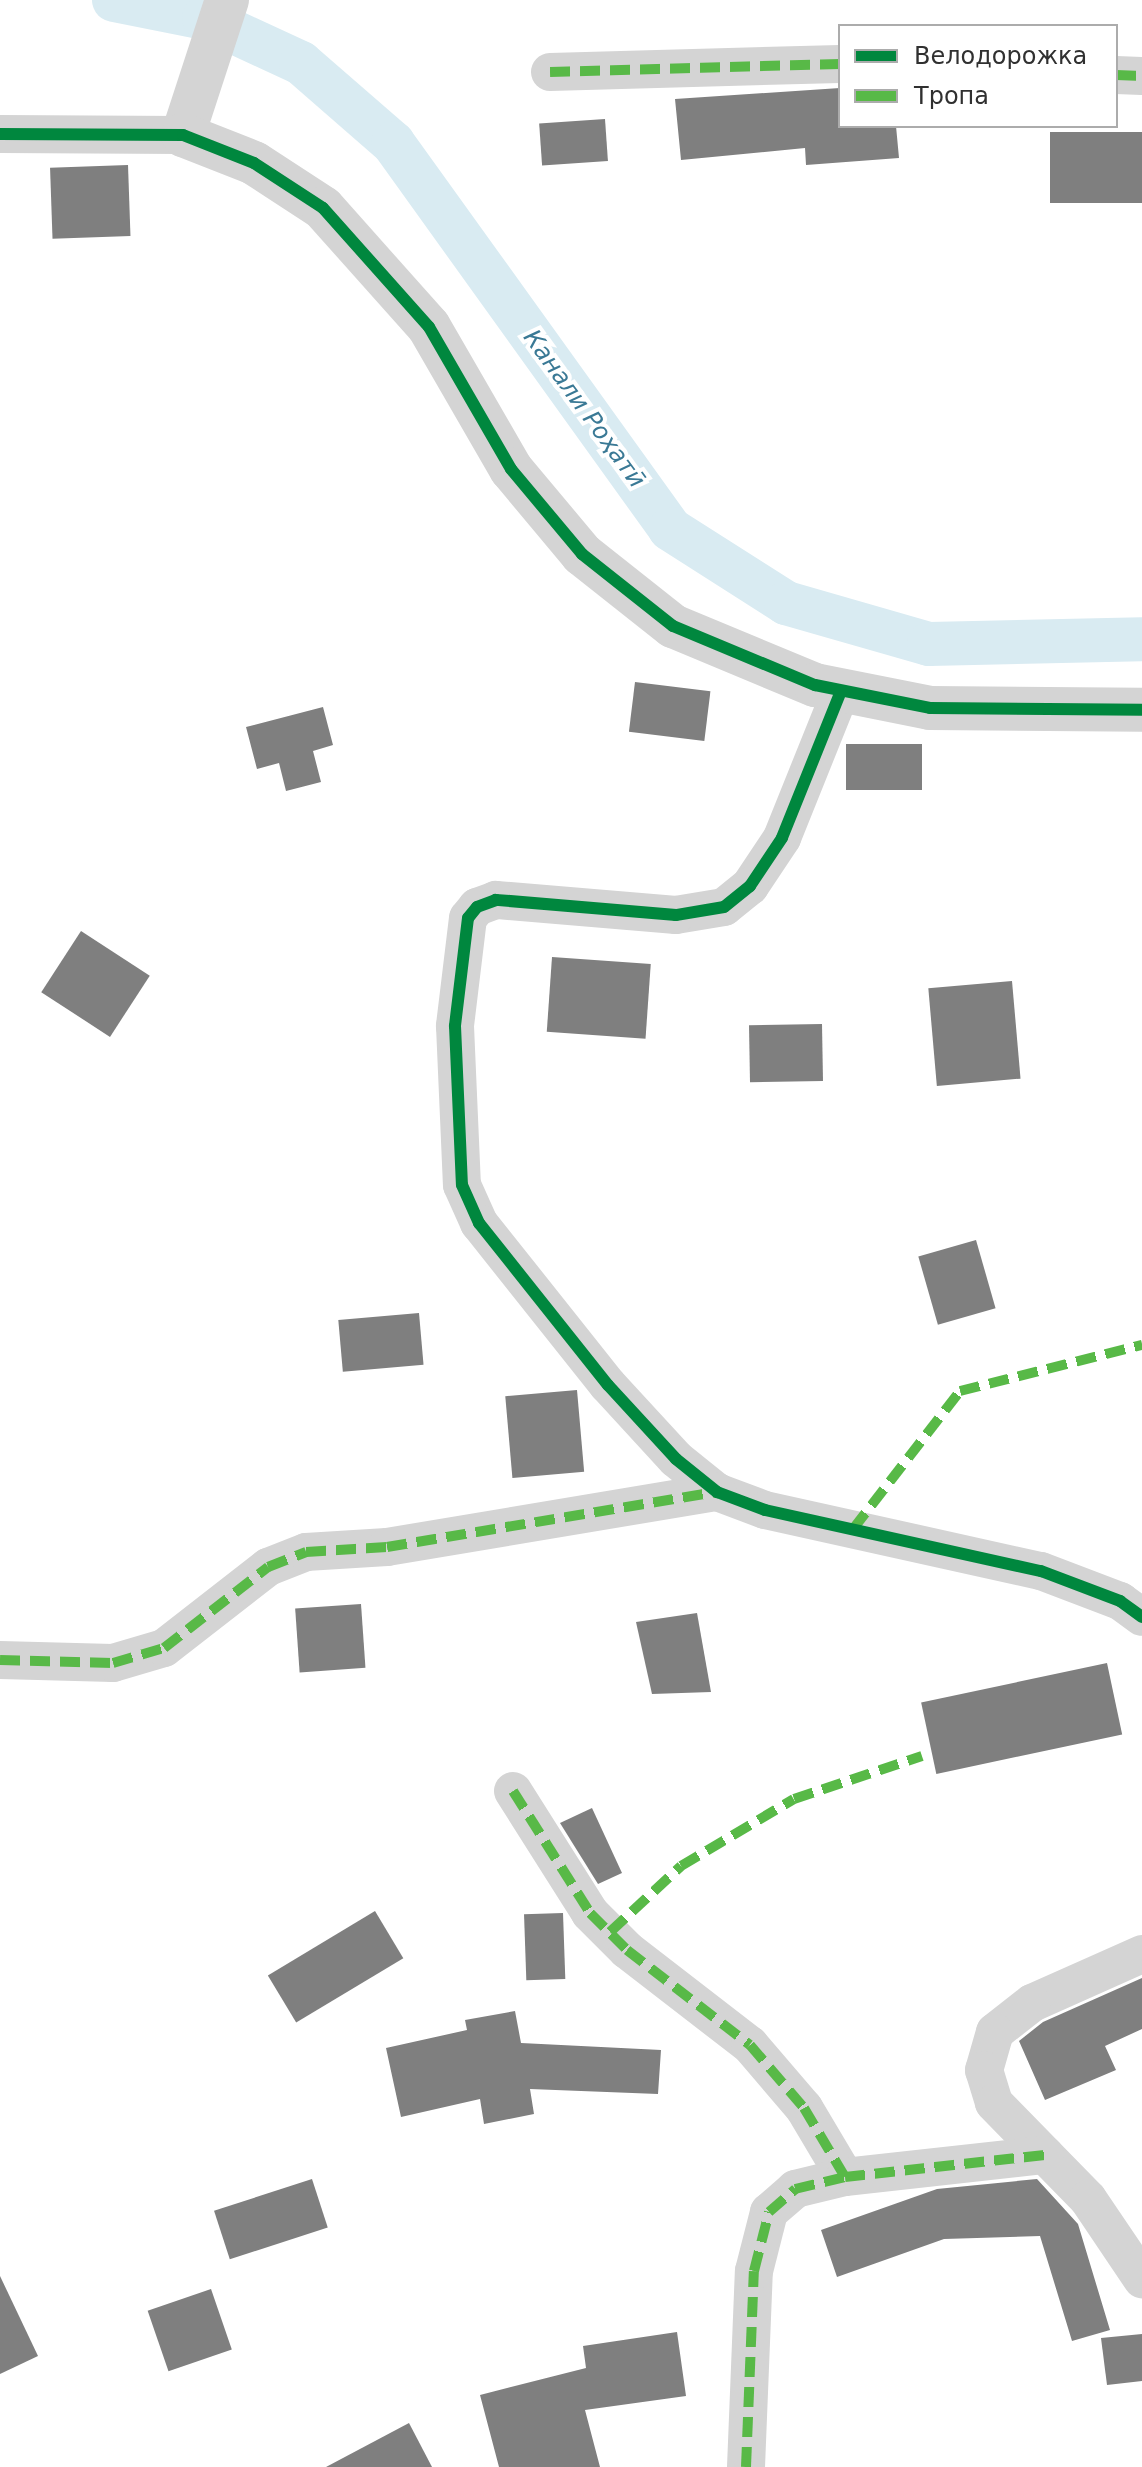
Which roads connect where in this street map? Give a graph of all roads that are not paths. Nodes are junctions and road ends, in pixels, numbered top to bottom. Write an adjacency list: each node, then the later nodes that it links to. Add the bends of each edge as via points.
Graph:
1 (226, 0): 7 (street)
2 (838, 64): 3 (street)
3 (550, 72)
4 (1118, 75): 5 (street)
5 (1142, 76)
6 (0, 134): 7 (street)
7 (183, 135): 8 (street, via 254,163 323,208 429,327 511,469 582,554 673,626)
8 (841, 691): 9 (street, via 930,708); 10 (street, via 782,838 750,886 724,907 676,915 496,900 468,918 455,1026 462,1185 479,1223 608,1385 676,1459)
9 (1142, 710)
10 (717, 1492): 11 (street, via 765,1510 1041,1571 1120,1601); 12 (street, via 387,1547 306,1552 268,1567 164,1648 113,1663)
11 (1142, 1617)
12 (0, 1660)
13 (513, 1791): 16 (street, via 590,1913 627,1950 750,2045 804,2108)
14 (1142, 1954): 15 (street, via 1032,2003 995,2032 984,2070 994,2103)
15 (1045, 2155): 16 (street); 17 (street, via 1088,2199)
16 (845, 2177): 18 (street, via 795,2189 769,2212 754,2271)
17 (1142, 2279)
18 (746, 2467)

